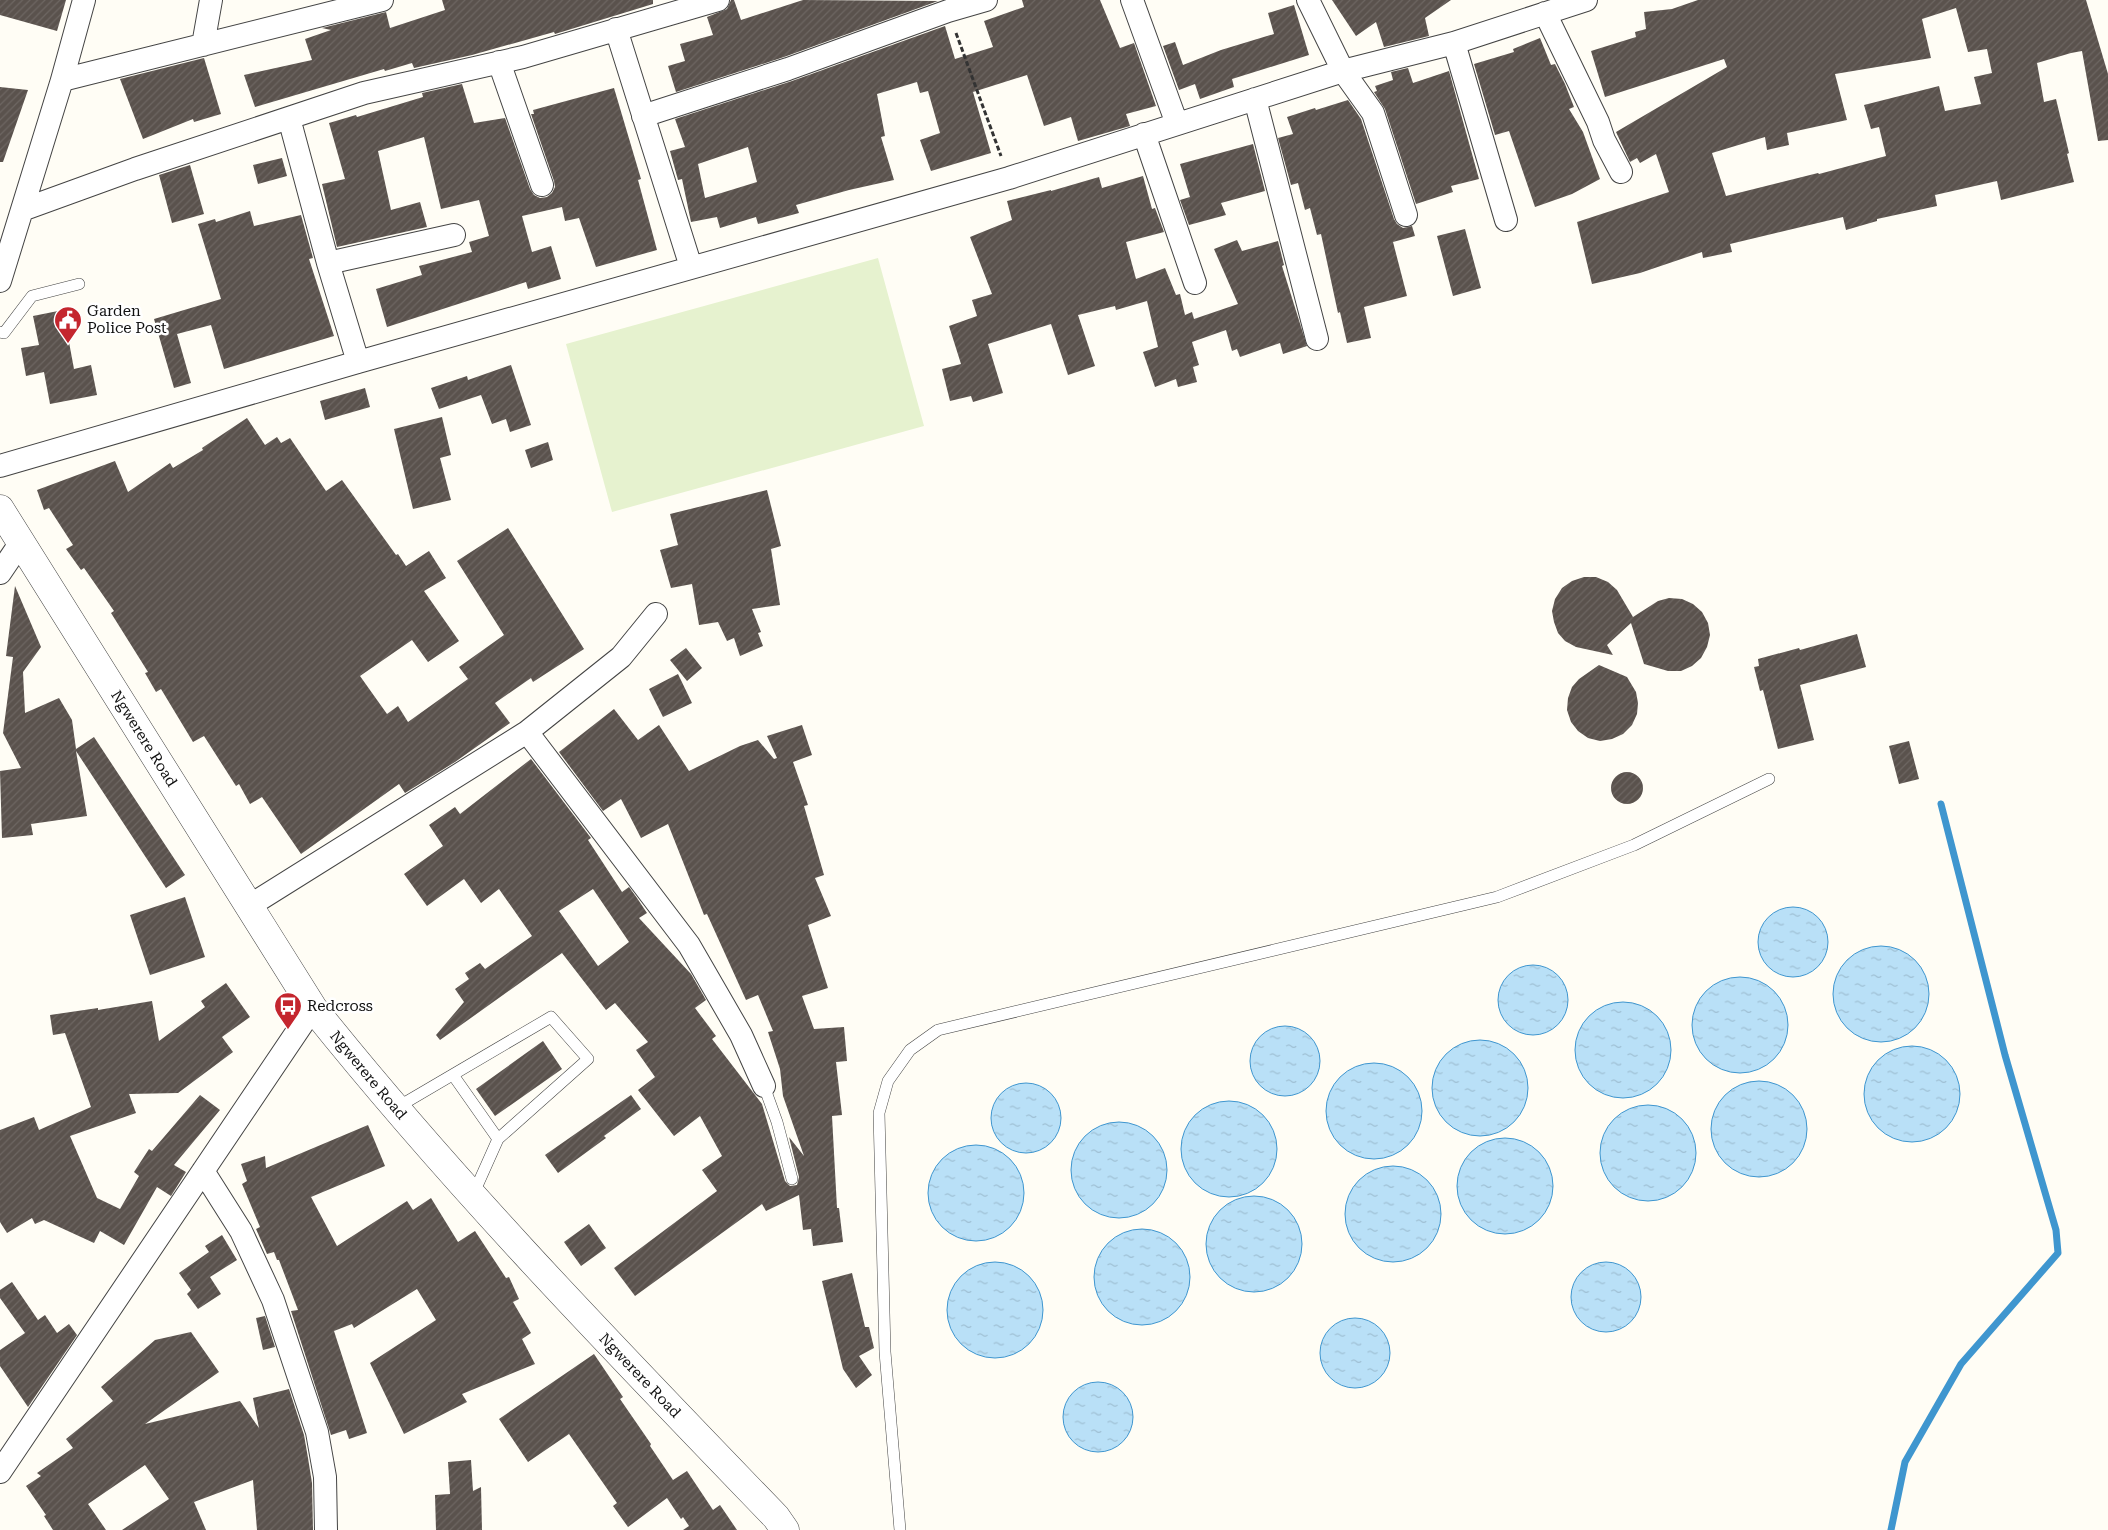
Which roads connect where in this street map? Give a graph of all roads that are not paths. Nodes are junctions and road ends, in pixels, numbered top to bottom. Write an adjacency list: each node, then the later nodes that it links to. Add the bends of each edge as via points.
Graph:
1 (84, 0): 16 (street)
2 (211, 0): 13 (street)
3 (382, 0): 13 (street)
4 (718, 0): 11 (street)
5 (986, 0): 9 (street)
6 (1132, 0): 20 (street)
7 (1308, 0): 15 (street)
8 (1586, 0): 10 (street)
9 (947, 6): 18 (street, via 788,70)
10 (1545, 13): 12 (street); 22 (street)
11 (616, 29): 14 (street); 18 (street)
12 (1454, 43): 15 (street); 26 (street)
13 (203, 45): 16 (street)
14 (499, 62): 19 (street, via 364,93); 23 (street)
15 (1343, 71): 17 (street); 25 (street, via 1373,113)
16 (62, 80): 24 (street)
17 (1256, 99): 20 (street); 34 (street)
18 (643, 116): 29 (street)
19 (289, 118): 24 (street); 28 (street)
20 (1177, 124): 21 (street)
21 (1144, 134): 29 (street, via 1009,178); 31 (street)
22 (1621, 172)
23 (542, 185)
24 (22, 210): 30 (street)
25 (1406, 215)
26 (1506, 220)
27 (454, 235): 28 (street)
28 (328, 263): 35 (street)
29 (691, 267): 35 (street)
30 (0, 281)
31 (1195, 283)
32 (79, 284): 33 (lane, via 32,296 4,333)
33 (0, 332)
34 (1317, 339)
35 (358, 362): 36 (street)
36 (0, 466)
37 (0, 509): 38 (street, Ngwerere Road)
38 (21, 542): 39 (street); 43 (street, Ngwerere Road)
39 (0, 573)
40 (656, 614): 41 (street, via 621,656)
41 (527, 732): 43 (street); 46 (street, via 689,945 741,1035)
42 (1769, 779): 55 (lane, via 1634,845 1498,898 938,1030 910,1050 888,1081 879,1113 885,1352)
43 (249, 906): 44 (street, Ngwerere Road)
44 (313, 1008): 47 (street, Ngwerere Road); 49 (street)
45 (453, 1075): 47 (lane); 48 (lane); 48 (lane, via 551,1017 588,1059)
46 (764, 1086): 50 (lane)
47 (396, 1108): 51 (street, Ngwerere Road)
48 (498, 1139): 51 (lane)
49 (203, 1171): 52 (street); 53 (street, via 241,1231 273,1300 316,1432 325,1477)
50 (792, 1179)
51 (473, 1195): 54 (street, Ngwerere Road, via 564,1297)
52 (0, 1472)
53 (326, 1530)
54 (785, 1530)
55 (900, 1530)

